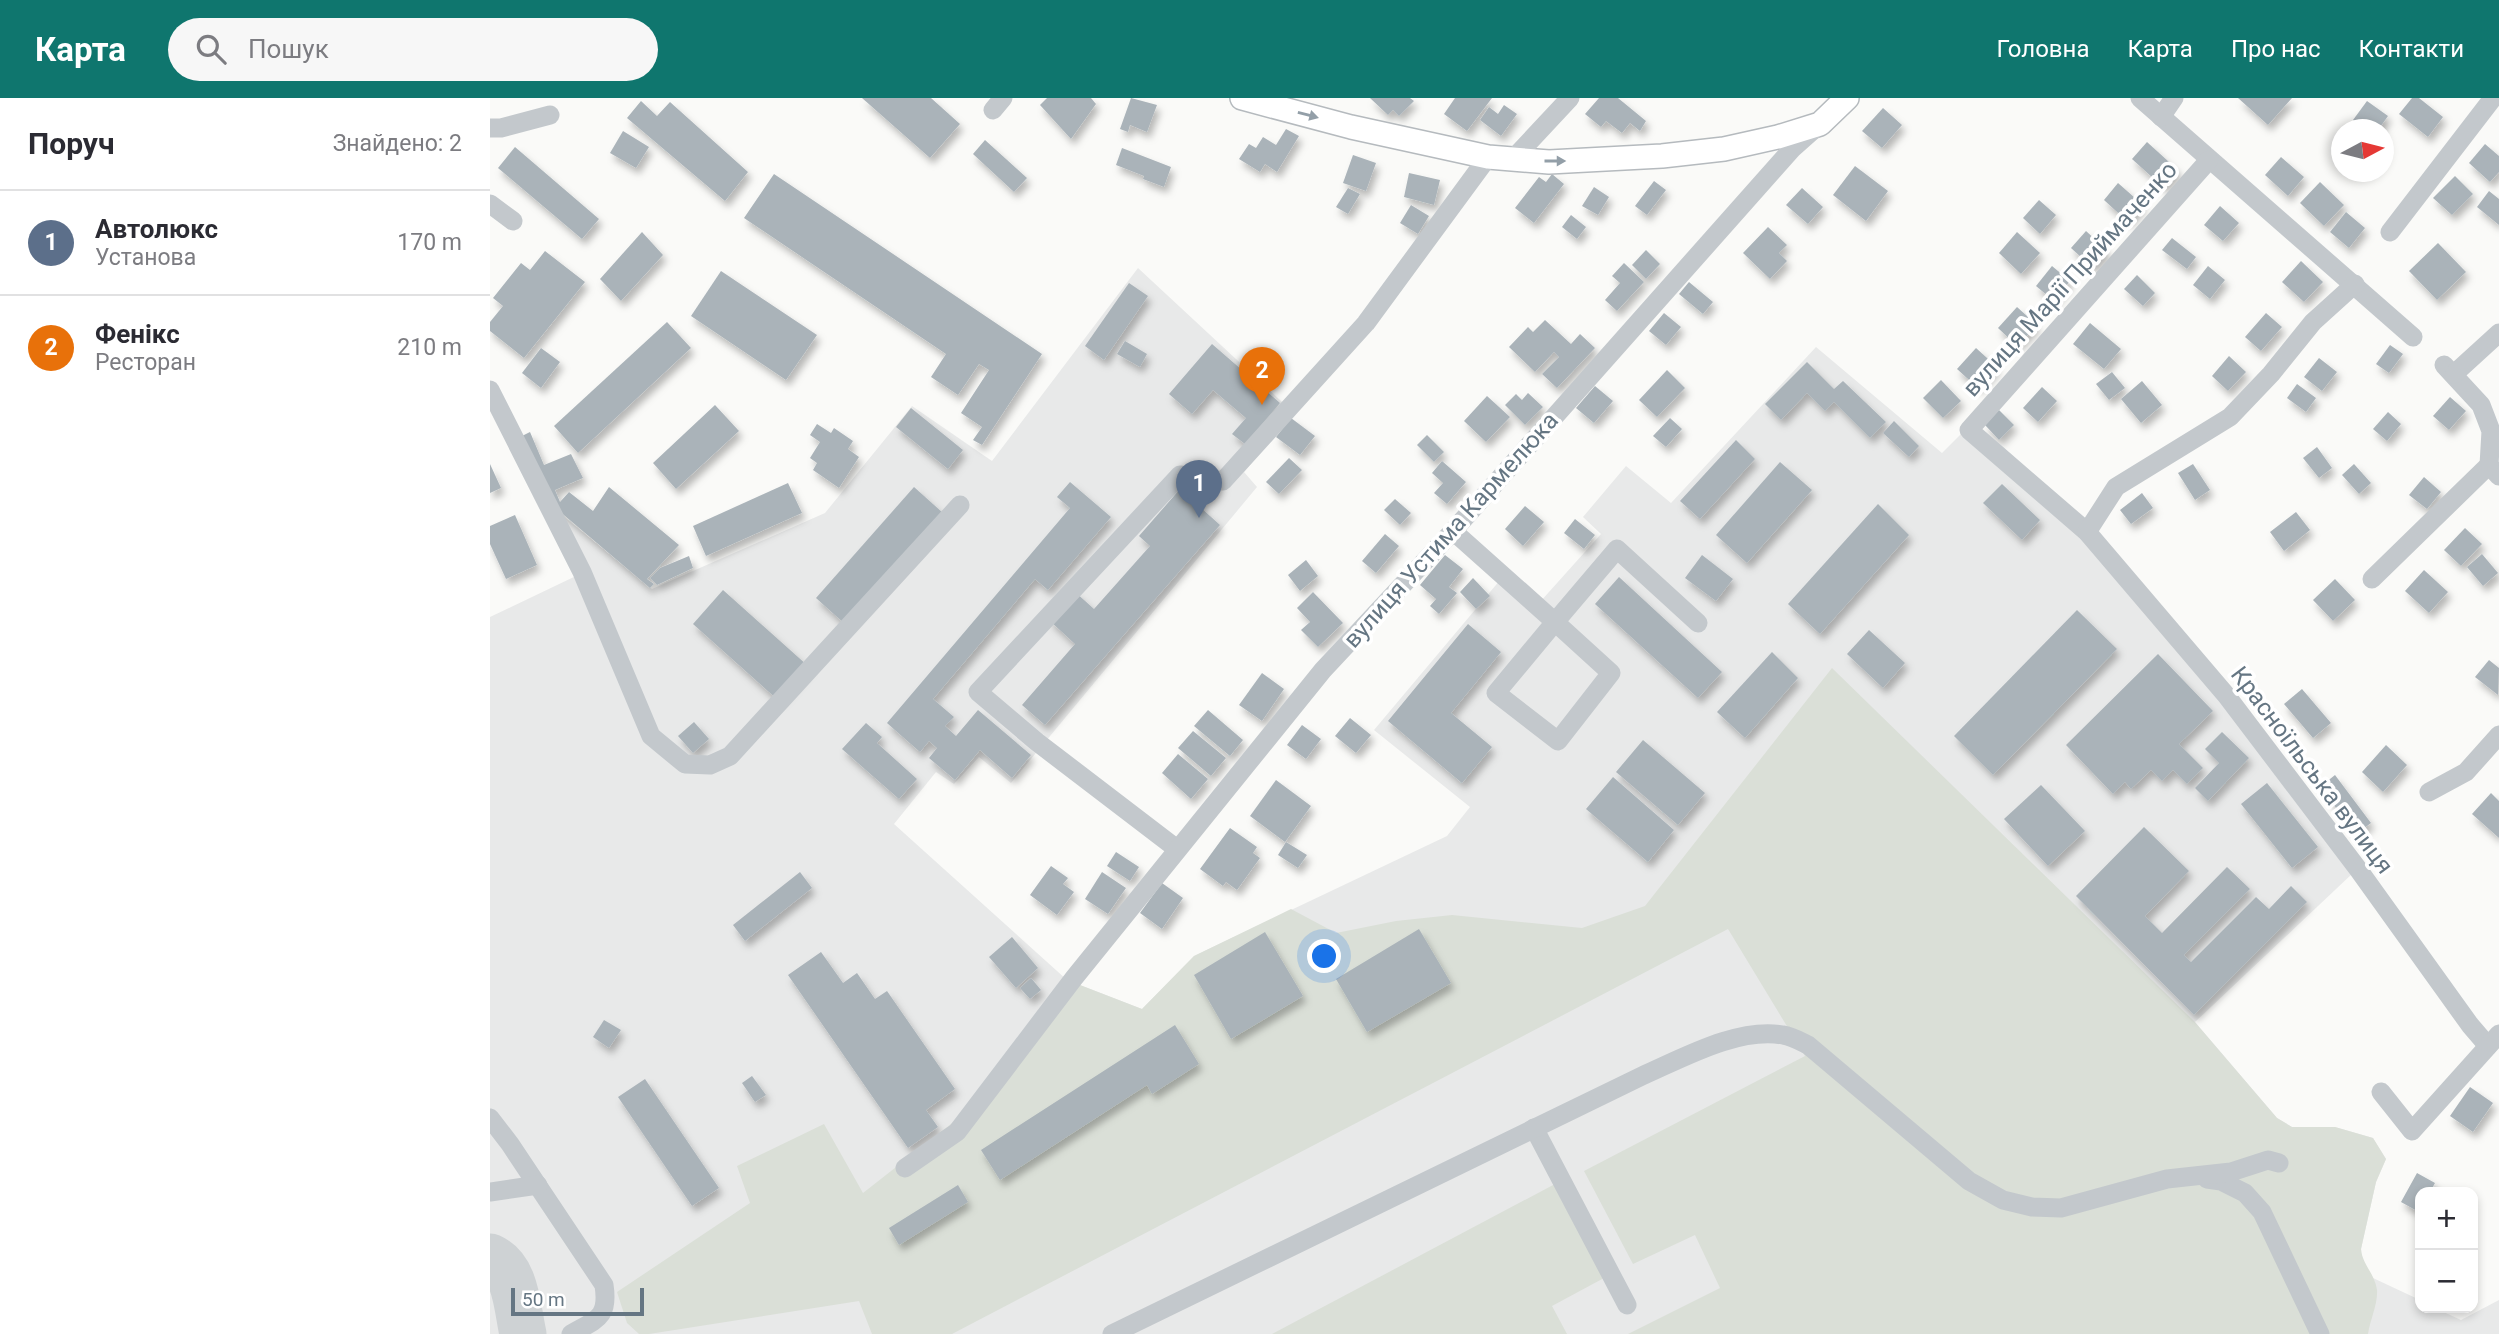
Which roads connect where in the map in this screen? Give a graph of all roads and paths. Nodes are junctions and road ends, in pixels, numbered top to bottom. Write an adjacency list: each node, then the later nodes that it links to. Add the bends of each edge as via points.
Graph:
1 (1242, 98): 11 (main road, one-way to 11)
2 (1570, 98): 12 (street)
3 (1847, 98): 9 (main road, вулиця Устима Кармелюка)
4 (2140, 98): 8 (street)
5 (2174, 98): 8 (street)
6 (2493, 98): 16 (street)
7 (550, 115): 10 (street)
8 (2161, 117): 13 (street)
9 (1819, 124): 12 (main road, one-way to 9, via 1549,162 1674,155 1724,149); 24 (street, вулиця Устима Кармелюка)
10 (490, 128)
11 (1488, 157): 12 (main road); 31 (street, via 1366,323 1223,481 1180,475 978,692)
12 (1513, 159)
13 (2209, 160): 17 (street); 21 (street, вулиця Марії Приймаченко)
14 (490, 204): 15 (street)
15 (513, 221)
16 (2390, 232)
17 (2355, 284): 19 (street); 25 (street, via 2313,322 2230,417 2116,487)
18 (2499, 333): 22 (street, via 2449,370 2481,405 2491,431)
19 (2413, 337)
20 (490, 390): 23 (street, via 582,572 651,736 685,764 710,765 730,756)
21 (1969, 430): 25 (street, Красноїльська вулиця)
22 (2494, 470): 26 (street)
23 (960, 505)
24 (1453, 531): 27 (street); 31 (street, вулиця Устима Кармелюка, via 1323,670)
25 (2087, 533): 32 (street, Красноїльська вулиця, via 2226,695)
26 (2372, 579)
27 (1555, 622): 27 (street, via 1496,692 1558,741 1611,673); 28 (street, via 1617,549)
28 (1698, 623)
29 (2499, 735): 30 (street, via 2466,772)
30 (2429, 792)
31 (1177, 849): 37 (street, вулиця Устима Кармелюка, via 957,1132)
32 (2493, 1040): 33 (street, via 2412,1131)
33 (2381, 1092)
34 (490, 1118): 39 (street)
35 (1534, 1128): 38 (street, via 1716,1044 1760,1034 1784,1035 1808,1045 1969,1181 2003,1200 2062,1208); 41 (street); 43 (street)
36 (2279, 1163): 38 (street, via 2268,1160 2231,1172)
37 (905, 1168)
38 (2190, 1177): 44 (street, via 2221,1181 2245,1193 2262,1212)
39 (538, 1185): 40 (street); 42 (street, via 604,1285 607,1303 601,1317)
40 (490, 1192)
41 (1627, 1305)
42 (571, 1334)
43 (1112, 1334)
44 (2320, 1334)

